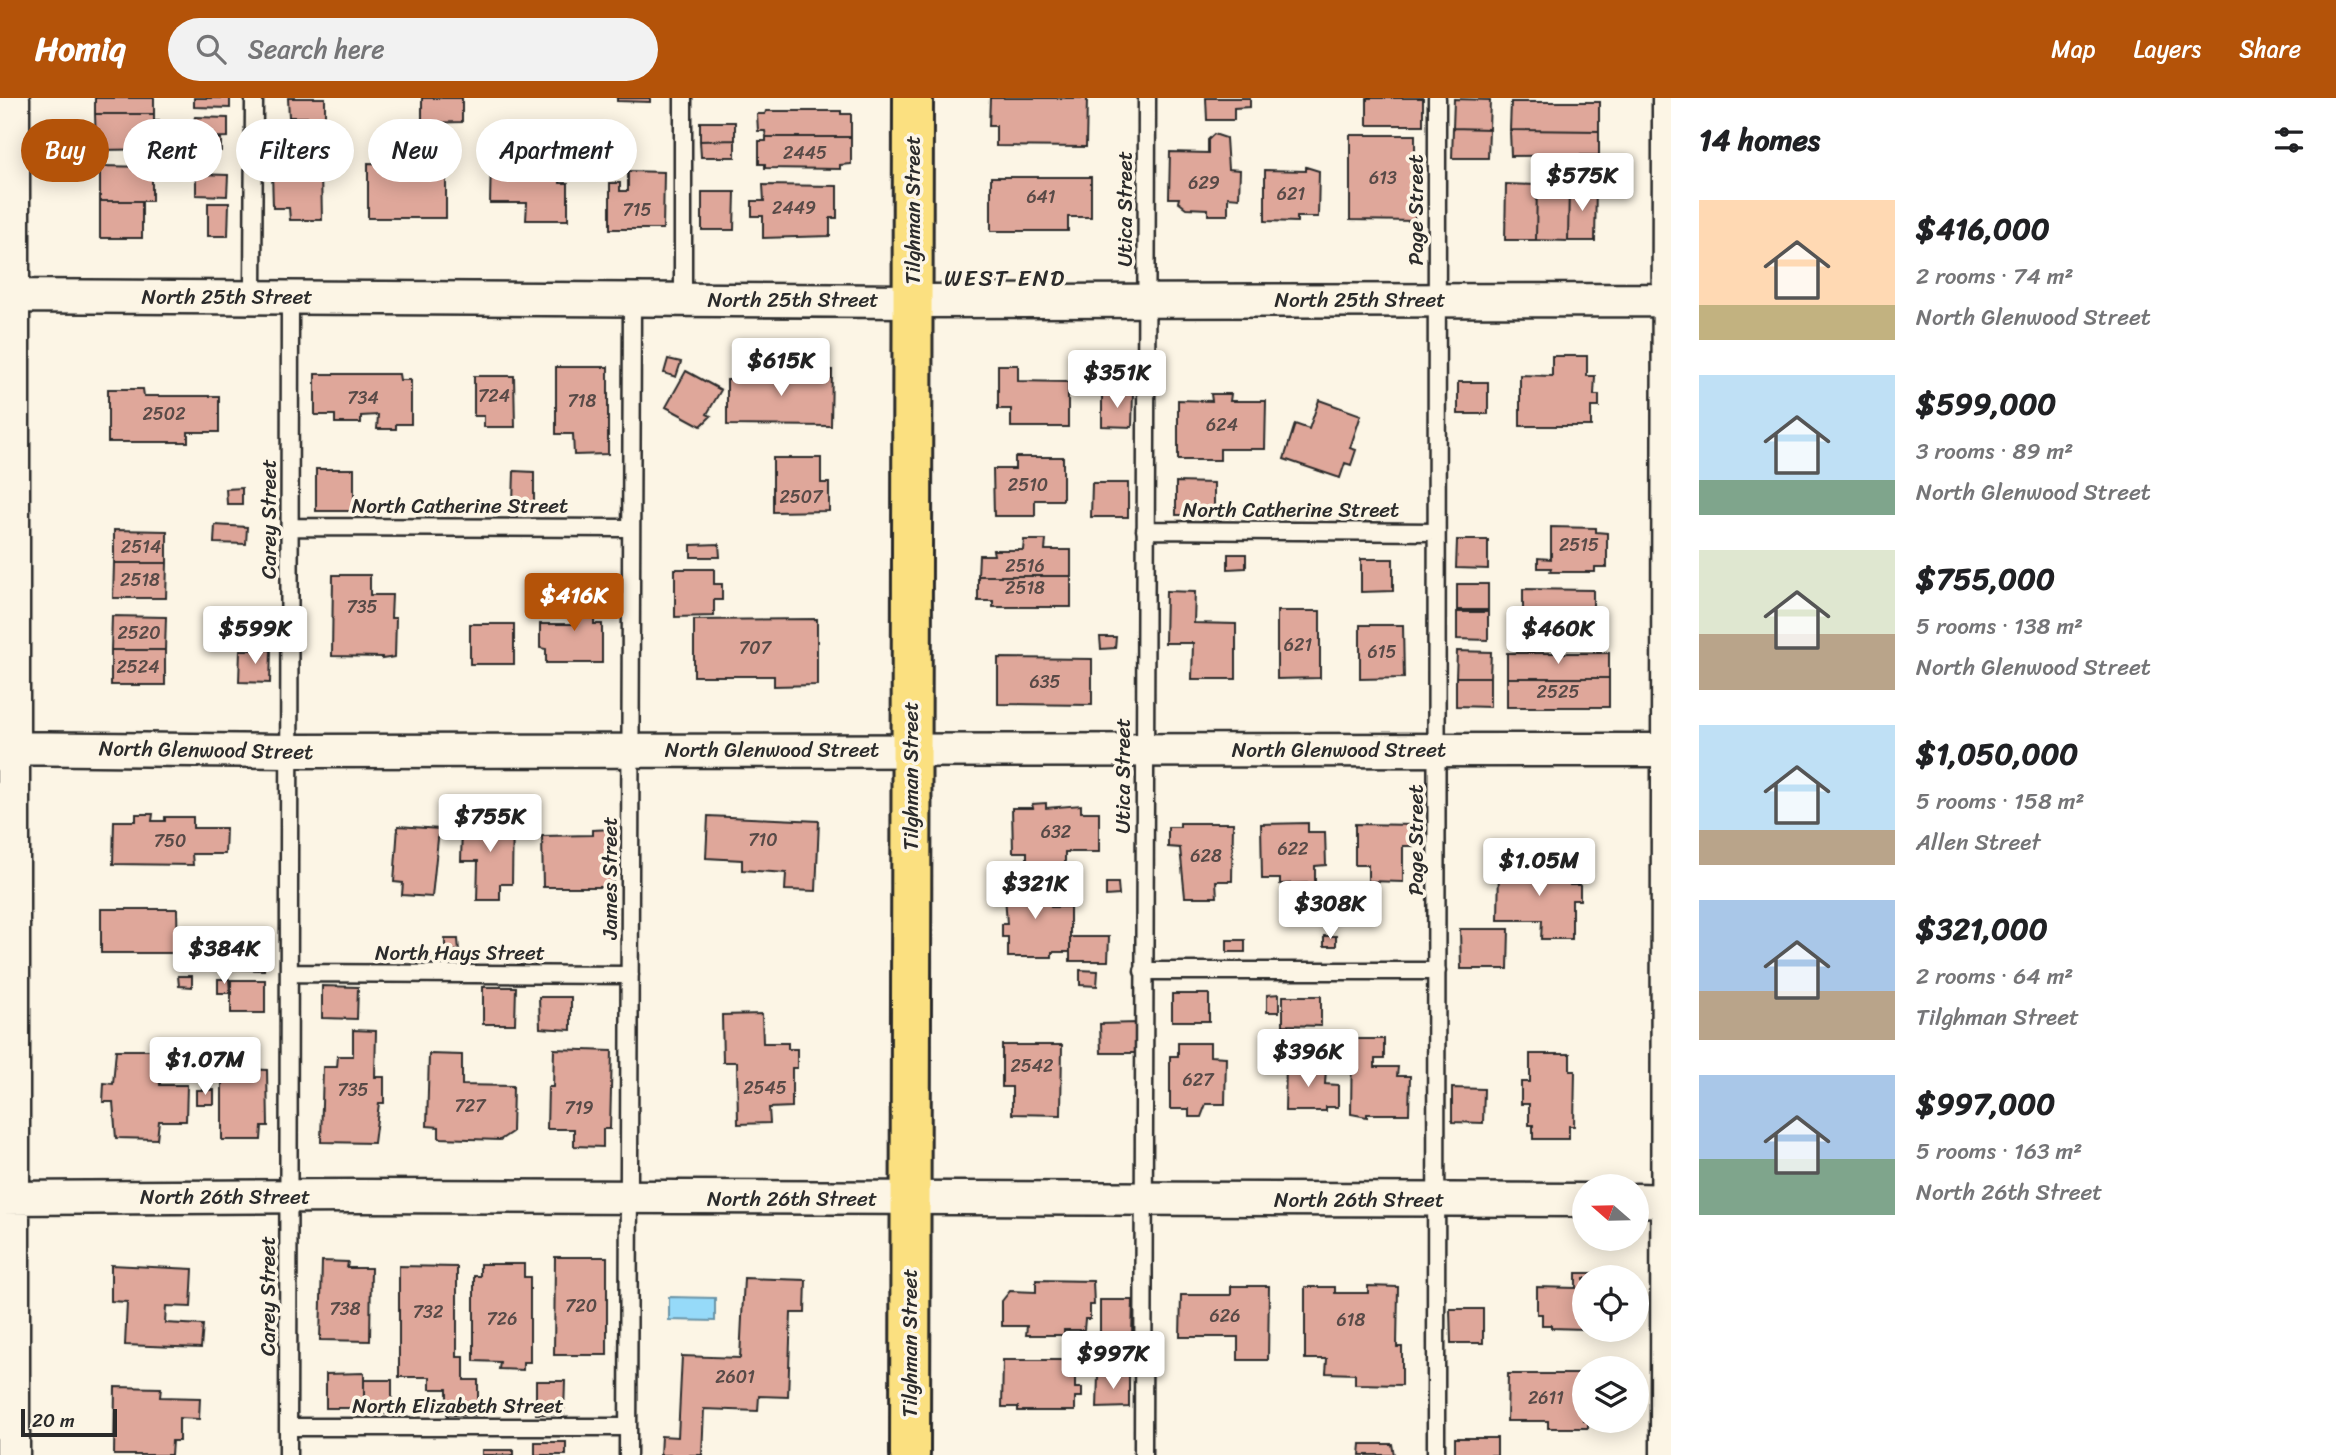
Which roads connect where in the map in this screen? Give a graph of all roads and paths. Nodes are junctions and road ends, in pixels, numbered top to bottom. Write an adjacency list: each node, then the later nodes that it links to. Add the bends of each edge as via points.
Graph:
1 (13, 98): 8 (street)
2 (254, 98): 9 (lane)
3 (683, 98): 12 (lane)
4 (913, 98): 16 (main road, Tilghman Street)
5 (1147, 98): 13 (lane, Utica Street)
6 (1437, 98): 14 (lane, Page Street)
7 (1669, 98): 15 (street)
8 (6, 296): 9 (street, North 25th Street); 21 (street)
9 (253, 298): 10 (street, North 25th Street)
10 (290, 298): 11 (street, North 25th Street); 17 (lane, Carey Street)
11 (632, 300): 12 (street, North 25th Street); 18 (lane, James Street)
12 (683, 300): 16 (street, North 25th Street)
13 (1146, 300): 14 (street, North 25th Street); 16 (street, North 25th Street); 19 (lane, Utica Street)
14 (1437, 300): 15 (street, North 25th Street); 20 (lane, Page Street)
15 (1670, 300): 26 (street)
16 (914, 301): 24 (main road, Tilghman Street)
17 (290, 527): 18 (lane, North Catherine Street); 27 (lane, Carey Street)
18 (629, 527): 23 (lane, James Street)
19 (1145, 530): 20 (lane, North Catherine Street); 22 (lane, Utica Street)
20 (1437, 532): 25 (lane, Page Street)
21 (7, 748): 27 (street, North Glenwood Street); 33 (street)
22 (1144, 749): 24 (street, North Glenwood Street); 25 (street, North Glenwood Street); 28 (lane, Utica Street)
23 (631, 750): 24 (street, North Glenwood Street); 27 (street, North Glenwood Street); 31 (lane, James Street)
24 (912, 750): 35 (main road, Tilghman Street)
25 (1437, 750): 26 (street, North Glenwood Street); 29 (lane, Page Street)
26 (1670, 750): 39 (street)
27 (290, 751): 30 (lane, Carey Street)
28 (1143, 971): 29 (lane); 36 (lane, Utica Street)
29 (1437, 971): 37 (lane, Page Street)
30 (290, 973): 31 (lane, North Hays Street); 32 (lane, Carey Street)
31 (630, 975): 34 (lane, James Street)
32 (289, 1196): 33 (street, North 26th Street); 34 (street, North 26th Street); 40 (lane, Carey Street)
33 (6, 1198): 42 (street)
34 (629, 1198): 35 (street, North 26th Street); 41 (lane, James Street)
35 (910, 1199): 36 (street, North 26th Street); 45 (main road, Tilghman Street)
36 (1142, 1199): 37 (street, North 26th Street); 46 (lane, Utica Street)
37 (1436, 1200): 38 (street, North 26th Street); 47 (lane, Page Street)
38 (1572, 1200)
39 (1658, 1200): 48 (street)
40 (288, 1427): 41 (lane, North Elizabeth Street); 43 (lane, Carey Street)
41 (628, 1427): 44 (lane, James Street)
42 (13, 1455)
43 (288, 1455)
44 (628, 1455)
45 (910, 1455)
46 (1143, 1455)
47 (1436, 1455)
48 (1667, 1455)

